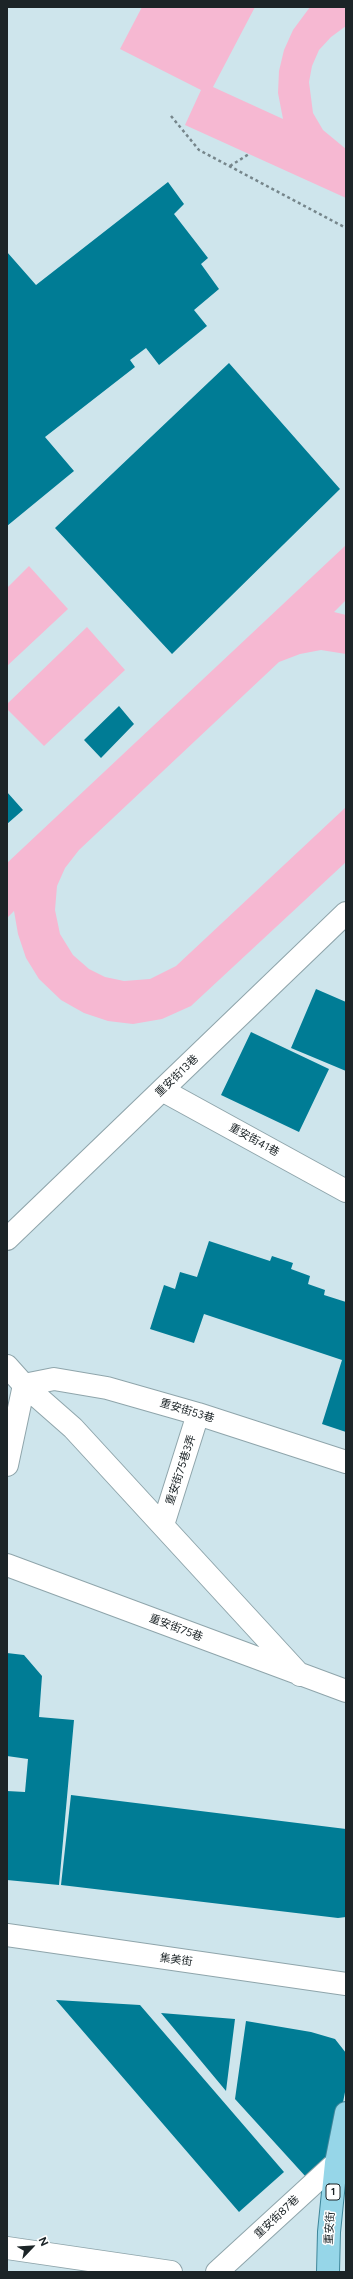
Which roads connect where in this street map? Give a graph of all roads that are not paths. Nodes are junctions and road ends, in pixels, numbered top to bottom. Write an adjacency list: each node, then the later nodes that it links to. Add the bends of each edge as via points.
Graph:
1 (344, 918): 2 (street, 重安街13巷)
2 (162, 1090): 3 (street, 重安街41巷); 4 (street, 重安街13巷)
3 (346, 1191)
4 (7, 1239)
5 (7, 1366): 6 (street)
6 (24, 1385): 7 (street, 重安街53巷, via 54,1379 107,1388); 9 (street); 10 (street, via 73,1428)
7 (198, 1414): 8 (street, 重安街53巷); 10 (street, 重安街75巷3弄)
8 (346, 1462)
9 (7, 1465)
10 (163, 1525): 12 (street)
11 (7, 1565): 12 (street, 重安街75巷)
12 (300, 1675): 13 (street, 重安街75巷)
13 (346, 1691)
14 (7, 1935): 15 (street, 集美街)
15 (346, 1984)
16 (346, 2113): 17 (main road, 重安街 / 1)
17 (336, 2163): 20 (street, 重安街87巷); 21 (main road, 重安街 / 1)
18 (7, 2248): 19 (street)
19 (171, 2272)
20 (217, 2272)
21 (328, 2272)

